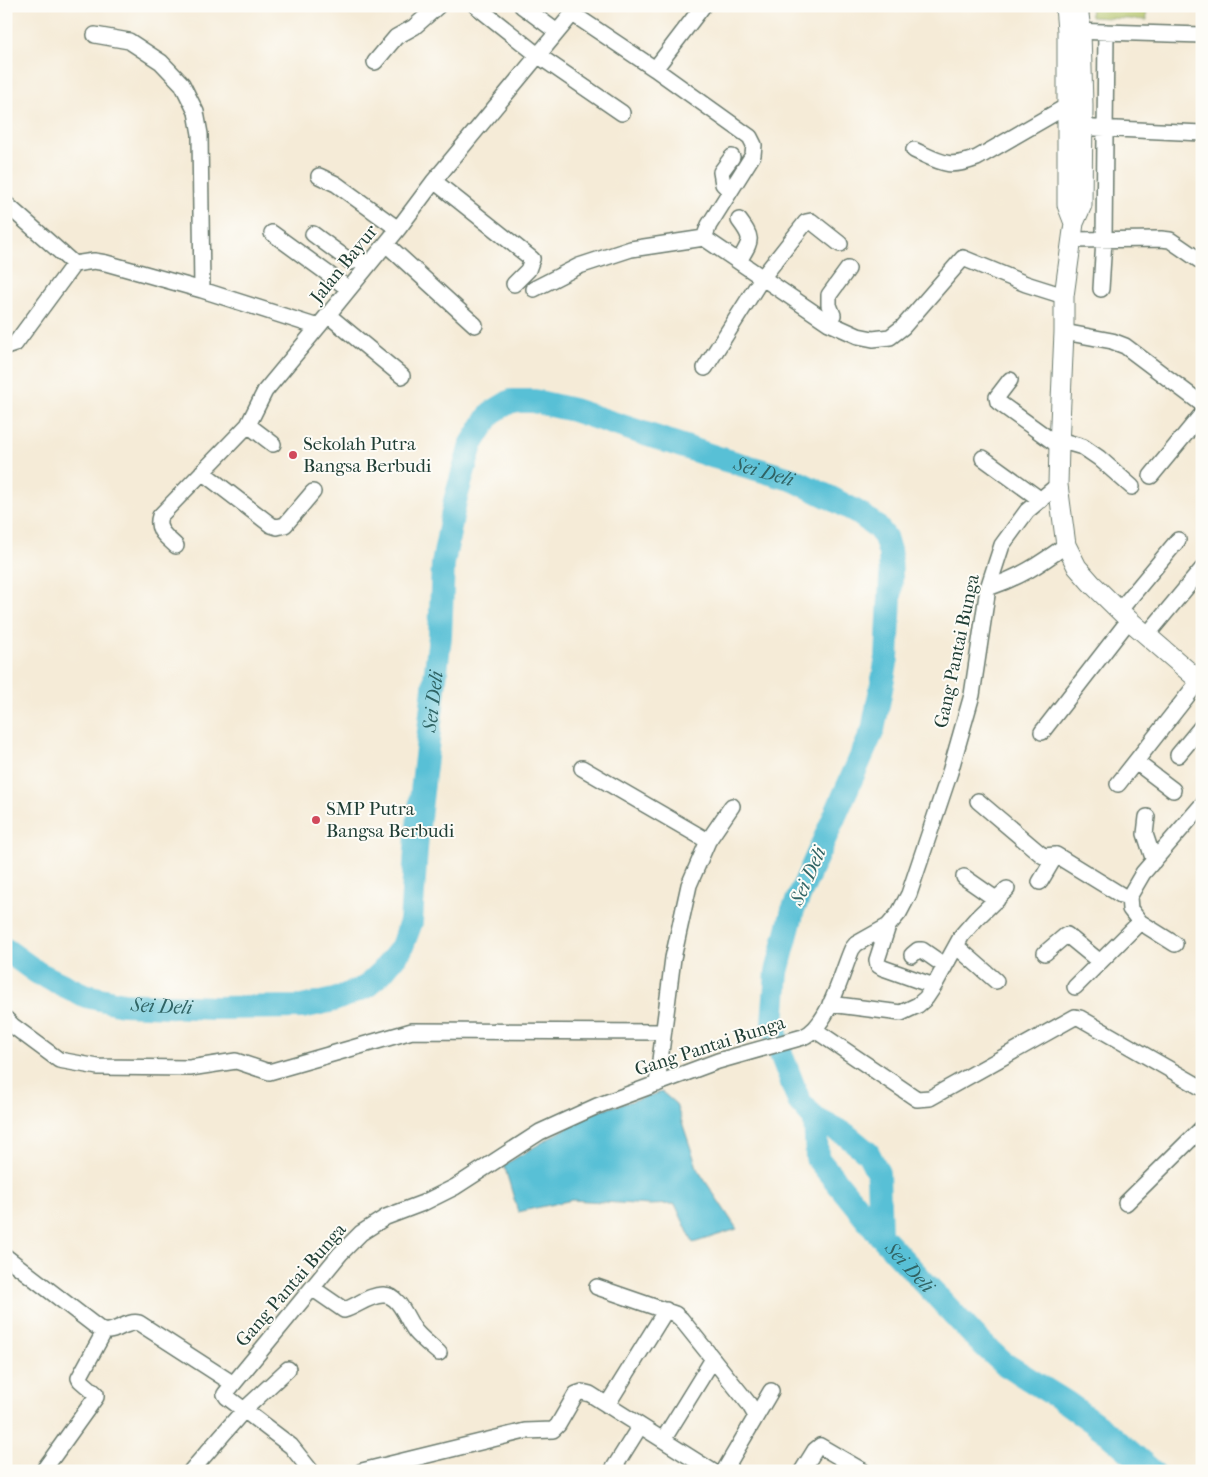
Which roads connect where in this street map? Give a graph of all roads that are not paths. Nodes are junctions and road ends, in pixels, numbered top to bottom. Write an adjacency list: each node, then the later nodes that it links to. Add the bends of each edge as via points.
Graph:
1 (438, 6): 14 (street, via 414,27 396,37)
2 (476, 6): 13 (street)
3 (522, 6): 9 (street)
4 (703, 6): 15 (street)
5 (1065, 6): 8 (main road)
6 (1078, 6): 8 (main road)
7 (576, 10): 9 (street, Jalan Bayur); 15 (street)
8 (1074, 31): 10 (street); 16 (main road); 18 (main road)
9 (557, 32): 13 (street, Jalan Bayur)
10 (1106, 32): 12 (street); 19 (street)
11 (95, 35): 45 (street, via 129,41 155,58 182,84 196,112 200,134)
12 (1202, 35)
13 (538, 56): 17 (street); 24 (street, Jalan Bayur)
14 (375, 62)
15 (655, 69): 25 (street, via 753,141 753,155)
16 (1067, 106): 18 (main road); 21 (street, via 963,163 942,164)
17 (622, 113)
18 (1075, 127): 19 (street); 29 (main road, via 1067,205)
19 (1105, 128): 20 (street); 33 (street)
20 (1202, 134)
21 (914, 150)
22 (732, 156): 25 (street, via 721,172 723,184)
23 (319, 176): 28 (street, via 336,184)
24 (434, 181): 28 (street, Jalan Bayur); 42 (street, via 532,259 528,270)
25 (730, 191): 32 (street)
26 (6, 204): 38 (street)
27 (739, 220): 36 (street, via 750,242)
28 (398, 229): 34 (street, Jalan Bayur)
29 (1073, 232): 33 (street); 47 (main road)
30 (272, 233): 43 (street)
31 (313, 234): 39 (street, via 351,262 360,258)
32 (704, 238): 36 (street); 44 (street, via 631,248 578,266)
33 (1104, 240): 37 (street, via 1170,240); 46 (street)
34 (386, 244): 39 (street, Jalan Bayur); 50 (street)
35 (840, 244): 41 (street, via 808,221)
36 (739, 261): 41 (street)
37 (1202, 262)
38 (74, 264): 45 (street, Jalan Bayur, via 106,263); 52 (street, via 15,344)
39 (369, 264): 43 (street, Jalan Bayur)
40 (848, 269): 49 (street, via 829,296 833,315)
41 (762, 278): 49 (street); 53 (street)
42 (514, 284)
43 (348, 289): 48 (street, Jalan Bayur)
44 (534, 289)
45 (202, 290): 48 (street, Jalan Bayur)
46 (1101, 290)
47 (1064, 296): 49 (street, via 963,258 890,337 873,339 858,336); 51 (main road)
48 (323, 321): 54 (street); 58 (street, via 264,391)
49 (829, 323)
50 (475, 325)
51 (1064, 332): 56 (street, via 1125,346); 59 (main road)
52 (6, 347)
53 (705, 368)
54 (402, 376)
55 (1010, 380): 59 (street, via 997,397 998,402)
56 (1202, 404)
57 (1202, 414): 63 (street)
58 (248, 425): 60 (street); 62 (street)
59 (1059, 443): 64 (main road); 65 (street, via 1083,447)
60 (273, 444)
61 (983, 458): 67 (street)
62 (202, 472): 66 (street, via 277,527 285,525); 70 (street, via 160,516 160,529)
63 (1151, 476)
64 (1058, 485): 67 (street, Gang Pantai Bunga); 69 (main road)
65 (1132, 487)
66 (313, 492)
67 (1041, 500): 72 (street, Gang Pantai Bunga, via 1027,511 1002,545)
68 (1178, 540): 73 (street)
69 (1066, 545): 72 (street, via 1014,579); 73 (main road, via 1077,567)
70 (176, 546)
71 (1202, 569): 74 (street)
72 (988, 588): 94 (street, Gang Pantai Bunga, via 972,695 950,772 909,894)
73 (1124, 616): 74 (main road); 77 (street)
74 (1147, 635): 75 (main road)
75 (1200, 682): 79 (street)
76 (1202, 726): 78 (street)
77 (1042, 732)
78 (1178, 755)
79 (1136, 762): 81 (street); 82 (street)
80 (582, 768): 87 (street)
81 (1118, 784)
82 (1172, 790)
83 (978, 800): 88 (street, via 1043,856)
84 (1202, 804): 89 (street)
85 (732, 806): 87 (street)
86 (1147, 817): 89 (street, via 1145,834)
87 (708, 841): 106 (street, via 689,885 673,958)
88 (1056, 855): 91 (street); 92 (street, via 1111,890)
89 (1154, 861): 92 (street)
90 (964, 877): 96 (street, via 1002,894 976,919)
91 (1040, 882)
92 (1129, 897): 93 (street, via 1130,909)
93 (1140, 922): 95 (street); 99 (street)
94 (888, 926): 102 (street, via 878,965); 104 (street, Gang Pantai Bunga, via 852,949)
95 (1175, 944)
96 (956, 946): 100 (street); 101 (street)
97 (1045, 953): 99 (street, via 1067,935)
98 (912, 955): 100 (street, via 922,950)
99 (1100, 962): 103 (street)
100 (945, 966): 102 (street)
101 (996, 981)
102 (934, 986): 104 (street, via 918,1005 901,1013)
103 (1075, 987)
104 (830, 1004): 107 (street, Gang Pantai Bunga)
105 (6, 1019): 106 (street, via 59,1060 98,1067 190,1068 236,1061 269,1072 412,1031)
106 (663, 1032): 108 (street)
107 (809, 1033): 108 (street, Gang Pantai Bunga); 109 (street, via 917,1099 930,1098 1075,1017)
108 (657, 1084): 113 (street, Gang Pantai Bunga, via 540,1132 455,1187 386,1217 361,1233)
109 (1202, 1088)
110 (1202, 1128): 111 (street)
111 (1126, 1203)
112 (6, 1257): 116 (street)
113 (312, 1288): 117 (street, via 344,1310 384,1294 392,1298 415,1330); 120 (street, Gang Pantai Bunga)
114 (597, 1288): 115 (street)
115 (666, 1310): 118 (street, via 681,1319); 122 (street)
116 (104, 1332): 120 (street, via 132,1322 139,1323); 127 (street, via 79,1378 94,1391 96,1397)
117 (439, 1353)
118 (713, 1359): 124 (street); 126 (street)
119 (288, 1369): 123 (street)
120 (232, 1383): 123 (street, via 226,1395)
121 (771, 1390): 124 (street)
122 (607, 1405): 125 (street); 130 (street, via 586,1392 579,1392 553,1430 525,1431)
123 (244, 1410): 128 (street); 129 (street, via 291,1446)
124 (756, 1416): 133 (street)
125 (640, 1426): 126 (street); 131 (street)
126 (663, 1440): 132 (street)
127 (43, 1471)
128 (191, 1471)
129 (311, 1471)
130 (362, 1471)
131 (612, 1471)
132 (712, 1471)
133 (724, 1471)
134 (802, 1471): 135 (street, via 820,1446)
135 (863, 1471)

